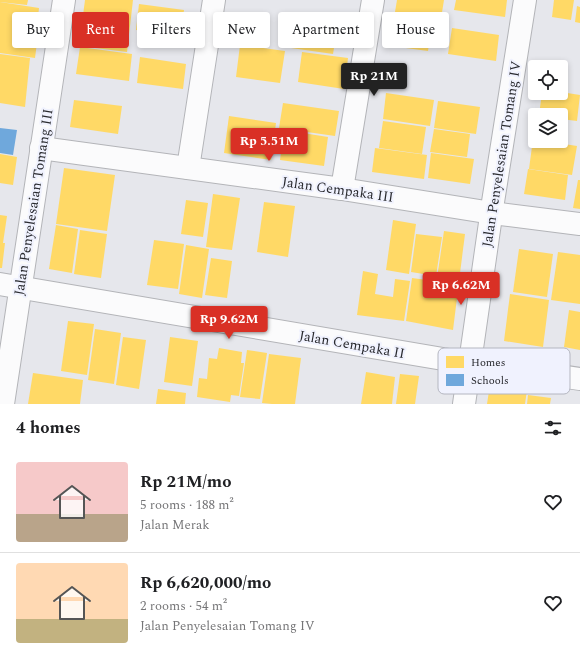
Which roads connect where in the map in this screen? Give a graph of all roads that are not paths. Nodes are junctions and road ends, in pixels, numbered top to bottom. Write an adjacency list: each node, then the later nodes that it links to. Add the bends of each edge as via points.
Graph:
1 (64, 0): 5 (street, Jalan Penyelesaian Tomang III)
2 (214, 0): 6 (street)
3 (373, 0): 7 (street)
4 (524, 0): 8 (street, Jalan Penyelesaian Tomang IV)
5 (42, 148): 6 (street, Jalan Cempaka III); 10 (street, Jalan Penyelesaian Tomang III)
6 (188, 168): 7 (street, Jalan Cempaka III)
7 (342, 189): 8 (street, Jalan Cempaka III)
8 (492, 213): 9 (street, Jalan Cempaka III); 11 (street, Jalan Penyelesaian Tomang IV)
9 (580, 224)
10 (10, 286): 12 (street, Jalan Cempaka II); 16 (street, Jalan Penyelesaian Tomang III)
11 (472, 348)
12 (438, 359)
13 (570, 378): 14 (street, Jalan Cempaka II)
14 (580, 379)
15 (466, 394): 17 (street, Jalan Penyelesaian Tomang IV)
16 (3, 404)
17 (464, 404)

